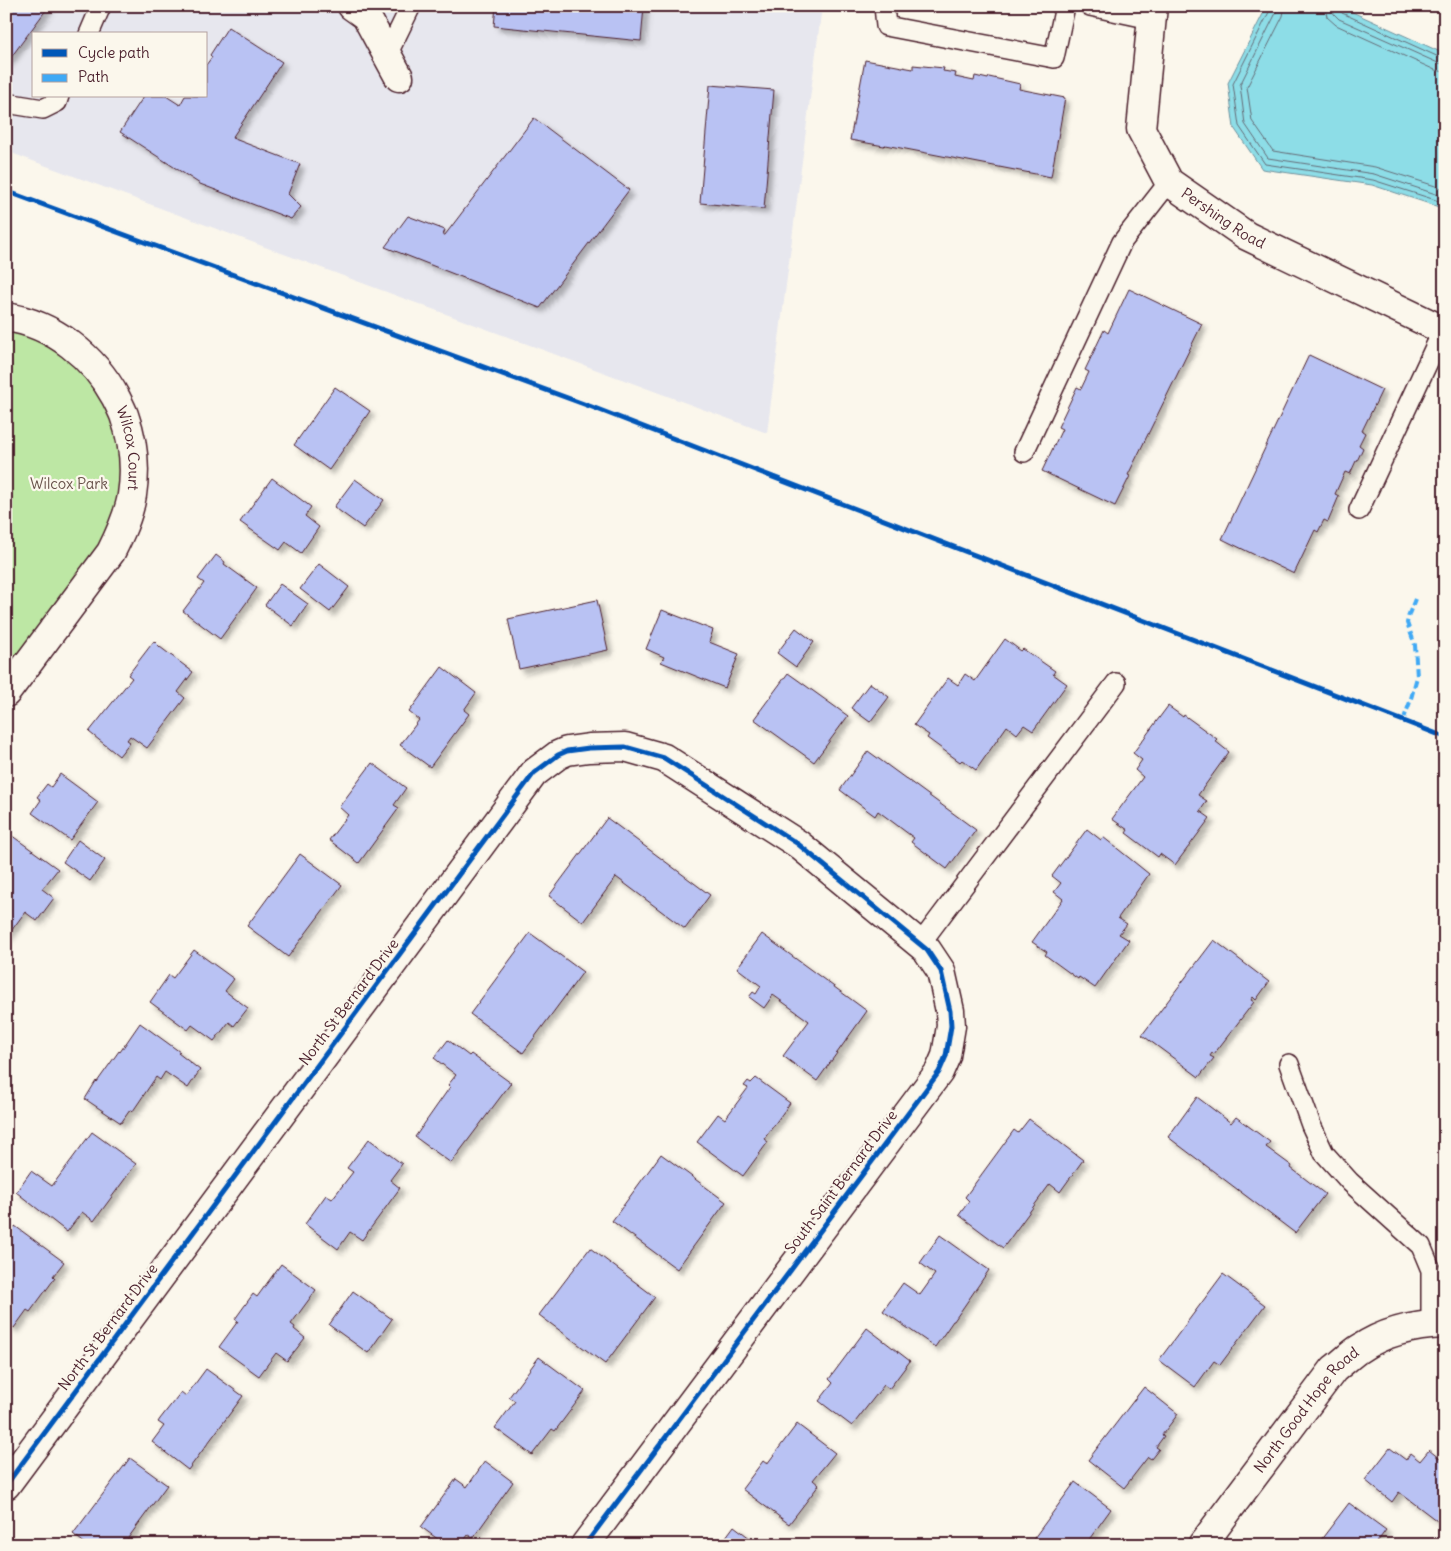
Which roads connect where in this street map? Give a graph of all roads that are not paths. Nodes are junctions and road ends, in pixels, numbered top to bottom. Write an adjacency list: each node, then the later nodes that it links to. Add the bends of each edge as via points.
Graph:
1 (102, 6): 8 (lane)
2 (352, 6): 9 (street, via 366,16)
3 (410, 6): 9 (lane)
4 (884, 6): 5 (lane, via 886,26 1054,58)
5 (1065, 6)
6 (1090, 6): 7 (lane)
7 (1152, 13): 12 (street, Pershing Road, via 1141,129)
8 (90, 32)
9 (393, 66)
10 (58, 98): 11 (lane, via 43,109)
11 (11, 104)
12 (1169, 182): 14 (street, Pershing Road, via 1247,236); 15 (lane, via 1122,242)
13 (6, 317): 18 (street, Wilcox Court, via 41,327 69,343 89,360 107,382 124,415 134,454 132,495 123,527 111,552)
14 (1444, 331): 16 (lane)
15 (1024, 452)
16 (1359, 510)
17 (1116, 683): 20 (lane)
18 (6, 693)
19 (798, 844): 20 (street, South Saint Bernard Drive); 23 (street, North St Bernard Drive, via 664,758 625,747 567,750 534,773)
20 (920, 944): 24 (street, South Saint Bernard Drive, via 941,971 950,1011 946,1056 939,1072)
21 (1289, 1064): 22 (lane, via 1324,1153 1350,1182 1421,1246 1432,1270)
22 (1438, 1324): 25 (street, North Good Hope Road, via 1420,1325 1388,1334 1359,1349 1334,1369)
23 (6, 1485)
24 (585, 1545)
25 (1202, 1545)

